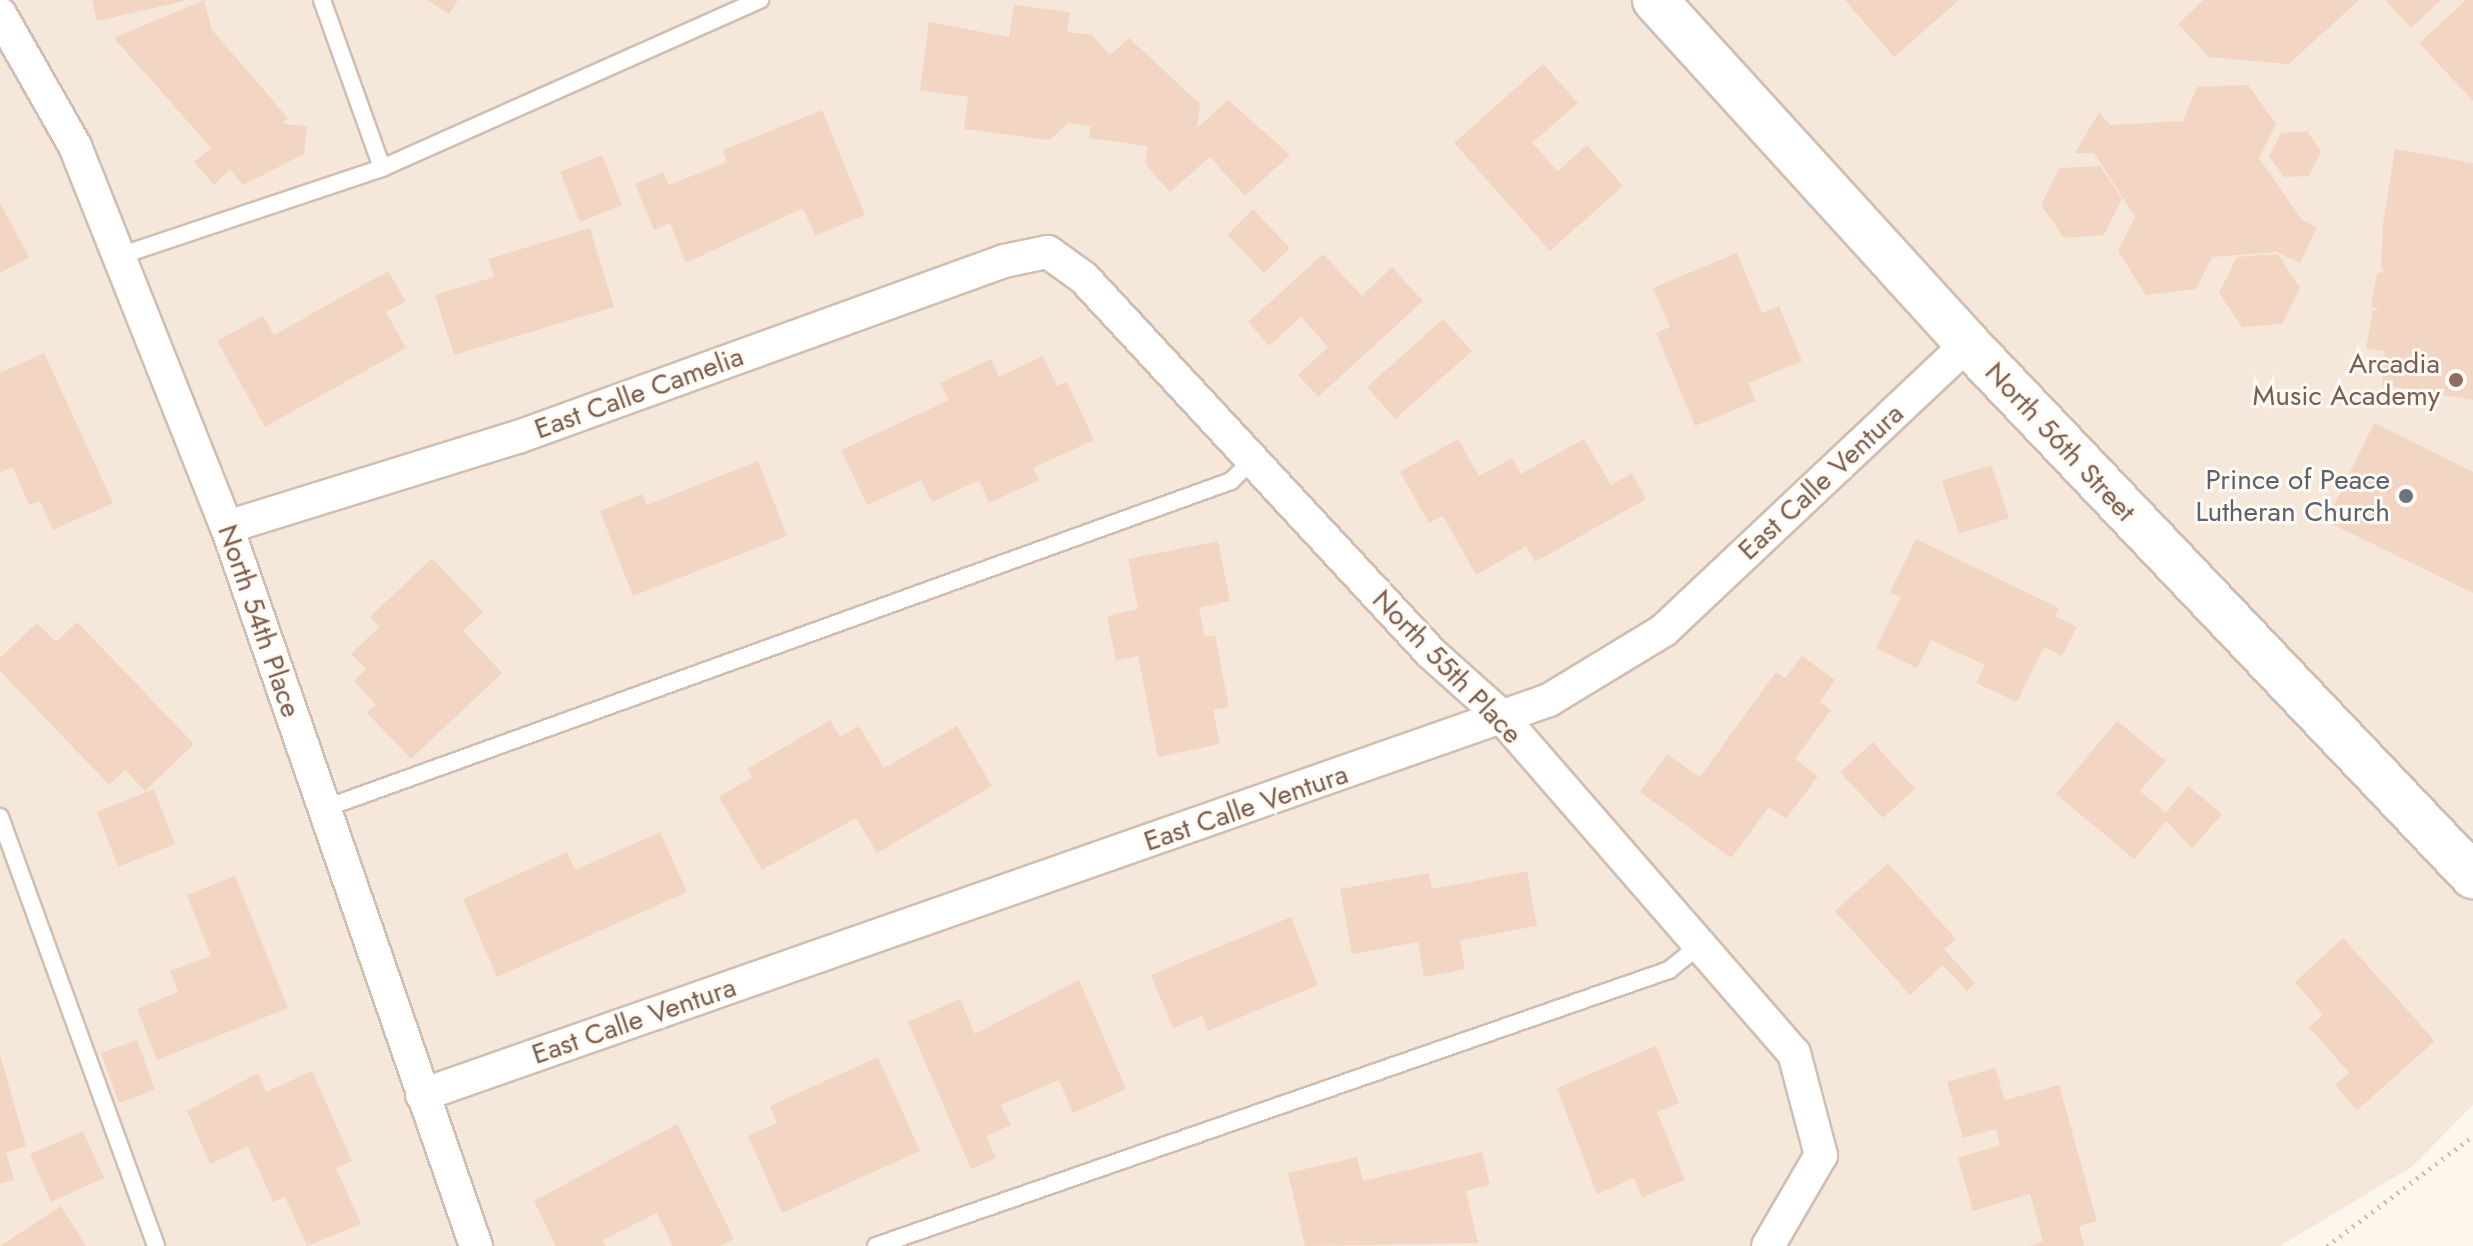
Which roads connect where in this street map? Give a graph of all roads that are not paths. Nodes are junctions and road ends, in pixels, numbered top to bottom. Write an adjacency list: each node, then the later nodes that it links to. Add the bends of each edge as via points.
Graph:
1 (322, 0): 5 (lane)
2 (760, 0): 5 (lane)
3 (1655, 0): 8 (main road, North 56th Street)
4 (0, 14): 7 (street, North 54th Place, via 75,146)
5 (382, 168): 7 (lane)
6 (1048, 252): 9 (street, North 55th Place, via 1084,278); 10 (street, East Calle Camelia, via 1004,261 518,437)
7 (119, 256): 10 (street, North 54th Place)
8 (1968, 344): 11 (street, East Calle Ventura, via 1664,630 1549,700); 14 (main road, North 56th Street)
9 (1253, 460): 11 (street, North 55th Place, via 1431,653); 12 (lane, via 1231,481)
10 (227, 527): 12 (street, North 54th Place)
11 (1498, 713): 15 (street, North 55th Place); 16 (street, East Calle Ventura, via 1409,751)
12 (323, 809): 16 (street, North 54th Place)
13 (0, 817): 17 (lane)
14 (2473, 876)
15 (1699, 946): 19 (lane, via 1669,970); 20 (street, North 55th Place, via 1794,1053 1821,1155)
16 (422, 1095): 18 (street, North 54th Place)
17 (156, 1246)
18 (476, 1246)
19 (876, 1246)
20 (1768, 1246)

